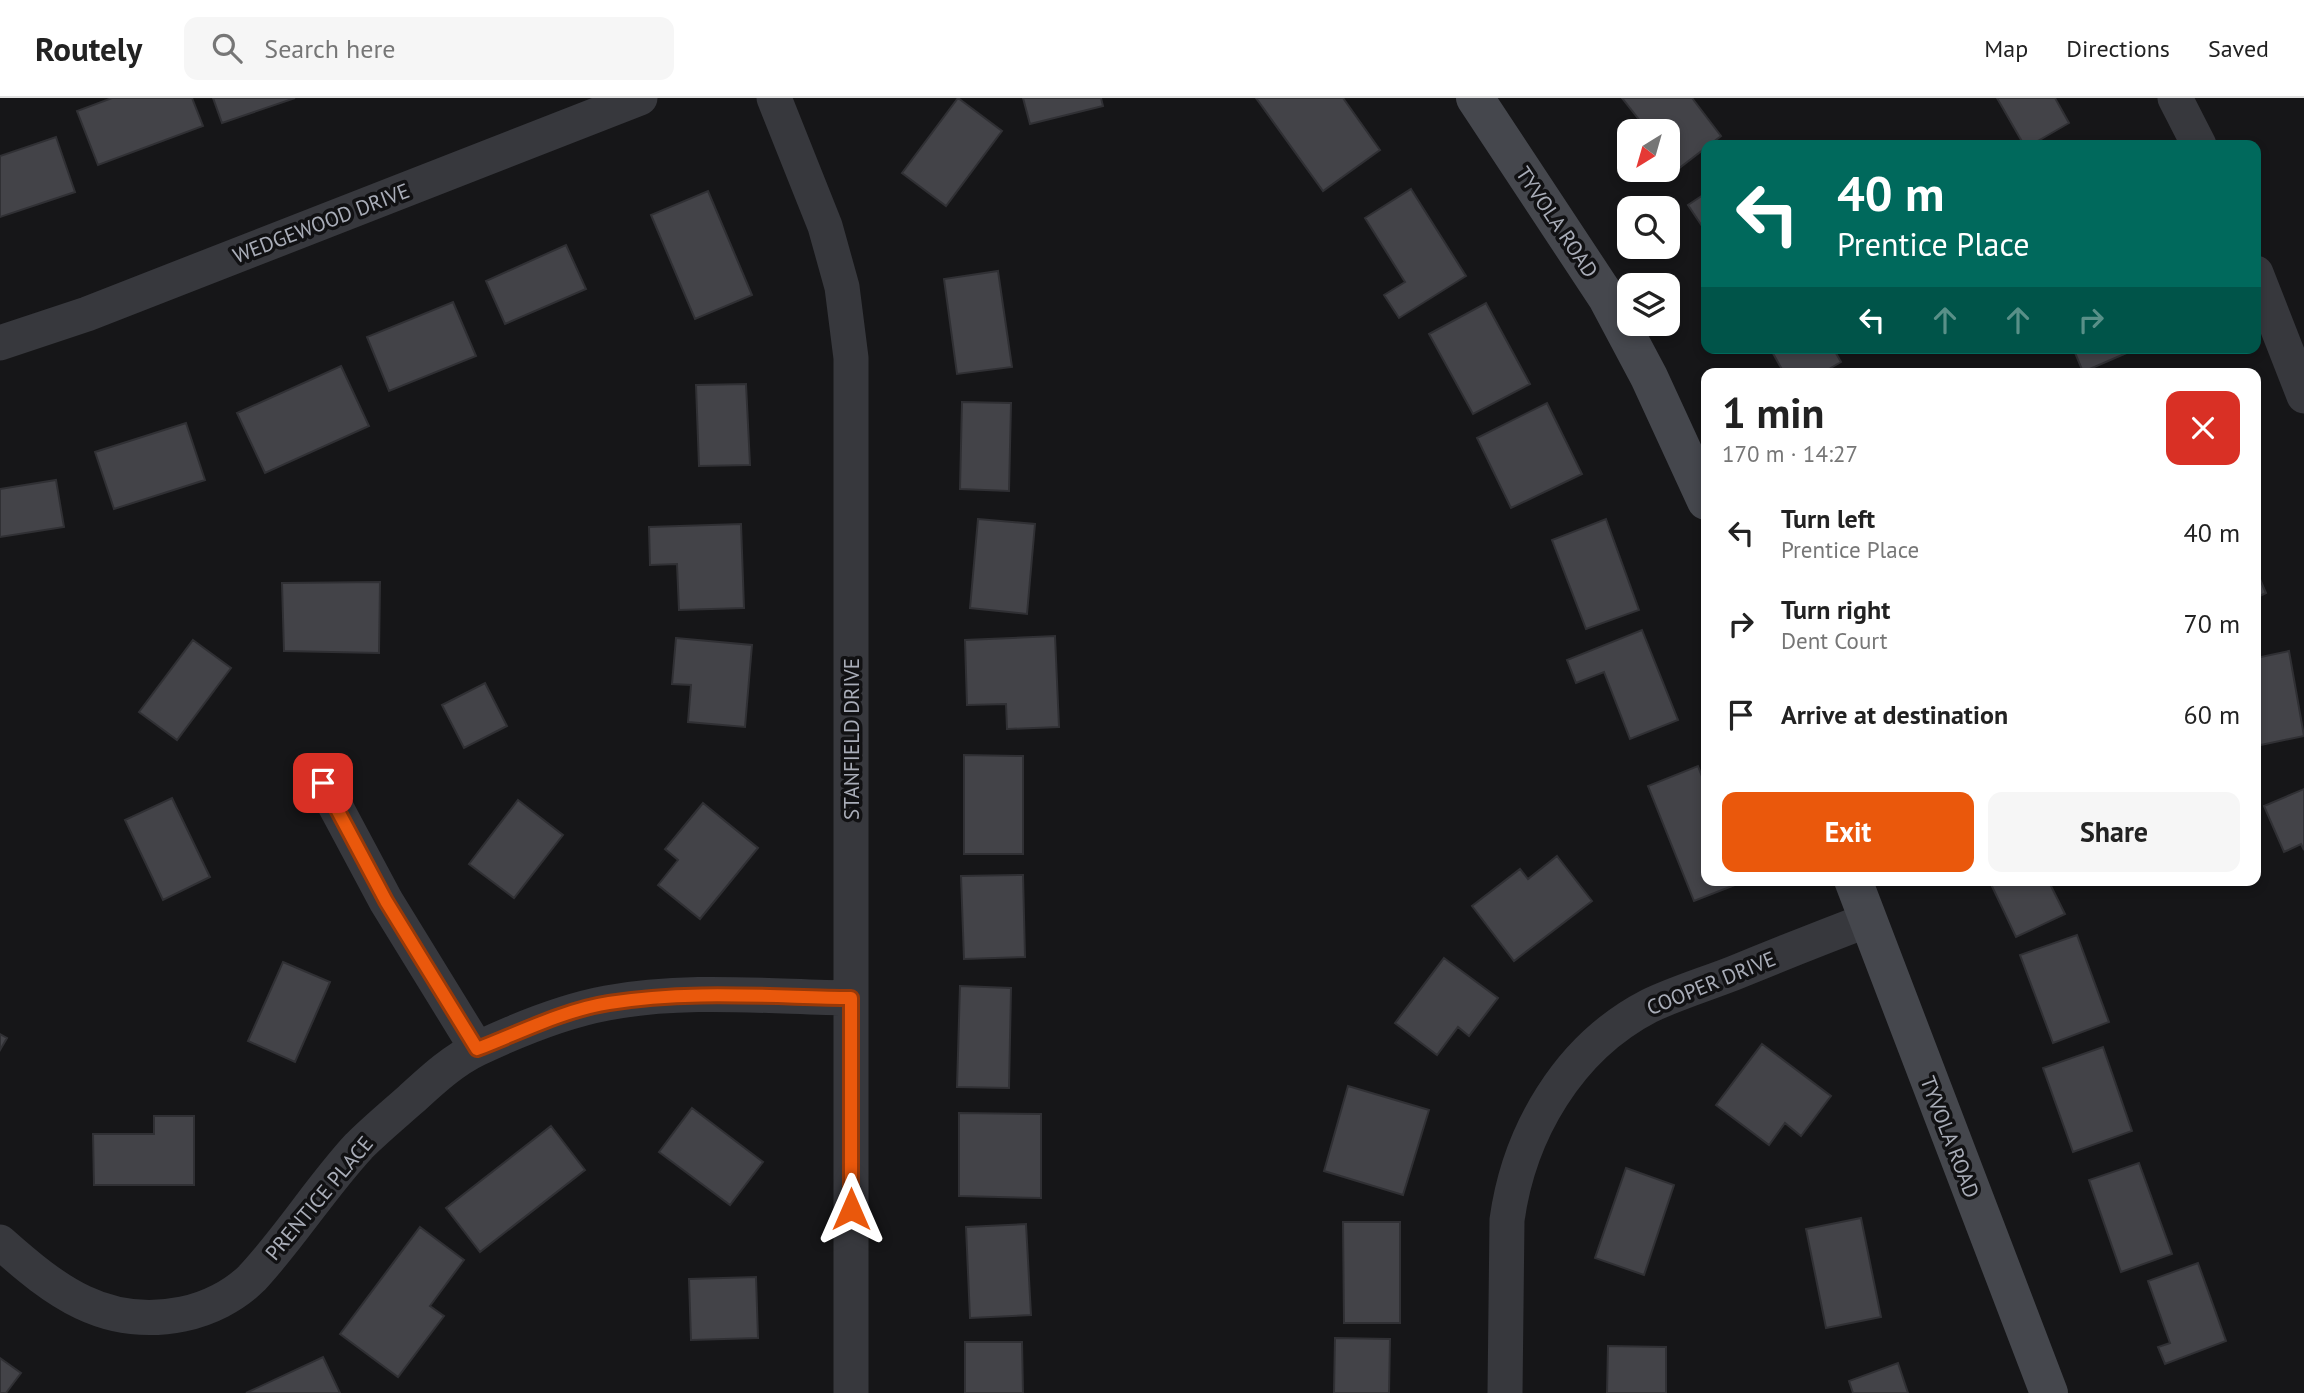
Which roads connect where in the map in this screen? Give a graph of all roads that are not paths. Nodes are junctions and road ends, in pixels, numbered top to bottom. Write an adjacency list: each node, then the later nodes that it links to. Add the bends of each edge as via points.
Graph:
1 (640, 98): 7 (street, WEDGEWOOD DRIVE, via 87,314)
2 (774, 98): 13 (street, STANFIELD DRIVE, via 825,226 842,287 851,358)
3 (1475, 98): 9 (main road, TYVOLA ROAD, via 1607,298)
4 (2175, 98): 5 (street)
5 (2196, 140)
6 (2261, 286): 8 (street)
7 (0, 343)
8 (2304, 396)
9 (1701, 490)
10 (323, 783): 14 (street, via 386,901)
11 (1855, 886): 12 (main road, TYVOLA ROAD)
12 (1868, 920): 17 (street, COOPER DRIVE, via 1650,1006 1606,1035 1568,1073 1532,1130 1511,1194); 18 (main road, TYVOLA ROAD)
13 (851, 998): 14 (street, PRENTICE PLACE, via 700,995 607,1003); 16 (street, STANFIELD DRIVE)
14 (477, 1049): 15 (street, PRENTICE PLACE, via 442,1071 359,1146 250,1280 217,1303 160,1319 101,1312 45,1282)
15 (0, 1242)
16 (851, 1393)
17 (1505, 1393)
18 (2049, 1393)

